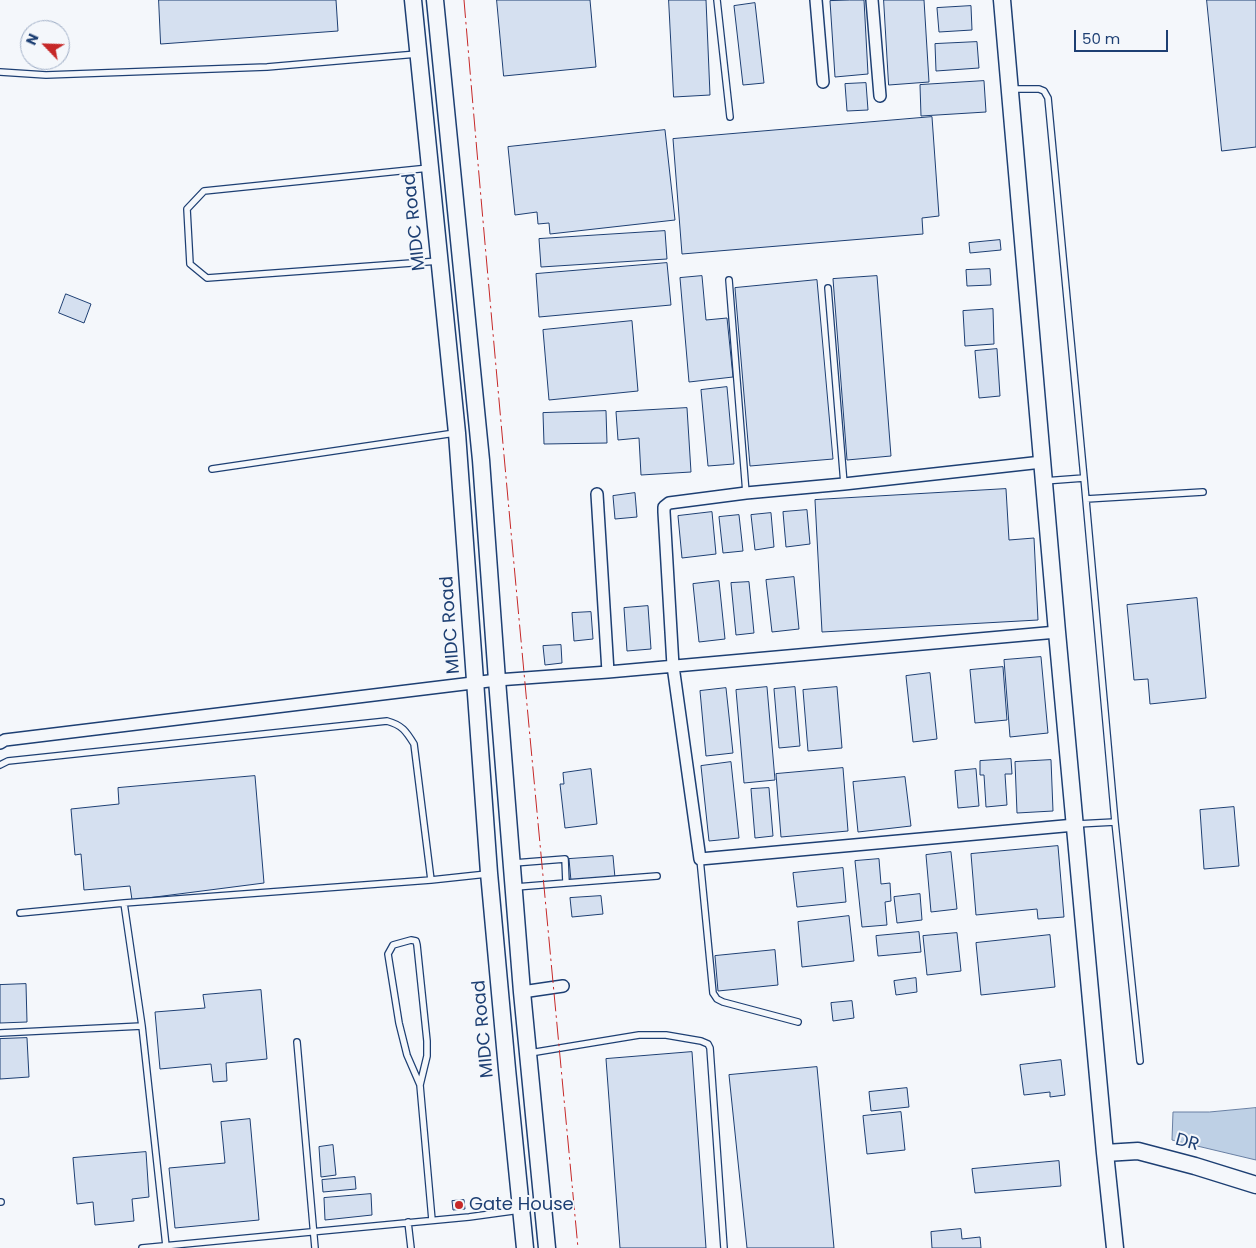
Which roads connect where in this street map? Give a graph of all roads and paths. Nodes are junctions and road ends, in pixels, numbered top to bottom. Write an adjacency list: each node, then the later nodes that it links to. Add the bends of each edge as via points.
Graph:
1 (413, 0): 7 (main road, MIDC Road)
2 (434, 0): 30 (main road, via 481,460)
3 (717, 0): 12 (lane)
4 (816, 0): 9 (street)
5 (872, 0): 11 (street)
6 (1002, 0): 10 (main road)
7 (418, 54): 8 (lane, via 268,67 46,75); 13 (main road, MIDC Road)
8 (0, 72)
9 (823, 82)
10 (1009, 89): 18 (main road); 20 (lane, via 1039,88 1048,98)
11 (880, 96)
12 (730, 117)
13 (430, 168): 14 (main road, MIDC Road); 14 (lane, via 204,191 187,209 190,264 207,278)
14 (439, 261): 17 (main road, MIDC Road)
15 (729, 280): 24 (lane)
16 (828, 288): 22 (lane)
17 (457, 433): 19 (lane); 31 (main road, MIDC Road)
18 (1042, 462): 21 (main road); 22 (street)
19 (212, 469)
20 (1084, 478): 21 (lane); 26 (lane)
21 (1044, 481): 27 (main road)
22 (844, 484): 24 (street)
23 (1203, 492): 26 (lane)
24 (746, 493): 28 (street, via 669,503 664,507)
25 (597, 494): 29 (street)
26 (1086, 498): 34 (lane)
27 (1057, 632): 28 (street); 35 (main road)
28 (673, 666): 29 (street); 36 (street)
29 (608, 672): 30 (street)
30 (497, 680): 31 (street); 37 (main road)
31 (476, 683): 32 (street); 38 (main road, MIDC Road)
32 (0, 743)
33 (0, 765): 40 (lane, via 8,761 387,721 398,724 414,744)
34 (1114, 822): 35 (lane); 52 (lane)
35 (1075, 825): 36 (street); 54 (main road)
36 (700, 859): 47 (lane, via 713,993 724,1002)
37 (512, 864): 41 (lane, via 565,859); 42 (main road)
38 (490, 873): 40 (lane); 56 (main road, MIDC Road)
39 (657, 876): 41 (lane)
40 (431, 880): 43 (lane)
41 (566, 883): 42 (lane)
42 (514, 887): 46 (main road)
43 (124, 903): 44 (lane); 48 (lane)
44 (20, 913)
45 (563, 986): 46 (street)
46 (522, 992): 51 (main road)
47 (798, 1022)
48 (142, 1026): 49 (lane); 60 (lane)
49 (0, 1033)
50 (296, 1042): 59 (lane)
51 (528, 1053): 65 (main road); 66 (lane, via 639,1035 666,1035 708,1044)
52 (1140, 1061)
53 (420, 1085): 53 (lane, via 427,1041 418,945 411,940 393,945 388,954 399,1023 407,1055); 57 (lane)
54 (1106, 1153): 55 (main road, DR, via 1138,1151); 67 (main road)
55 (1256, 1185)
56 (522, 1209): 57 (lane); 64 (main road, MIDC Road)
57 (432, 1220): 58 (lane)
58 (408, 1222): 59 (lane); 63 (lane)
59 (313, 1232): 60 (lane); 62 (lane)
60 (166, 1246): 61 (lane)
61 (142, 1248)
62 (315, 1248)
63 (411, 1248)
64 (525, 1248)
65 (547, 1248)
66 (724, 1248)
67 (1116, 1248)

